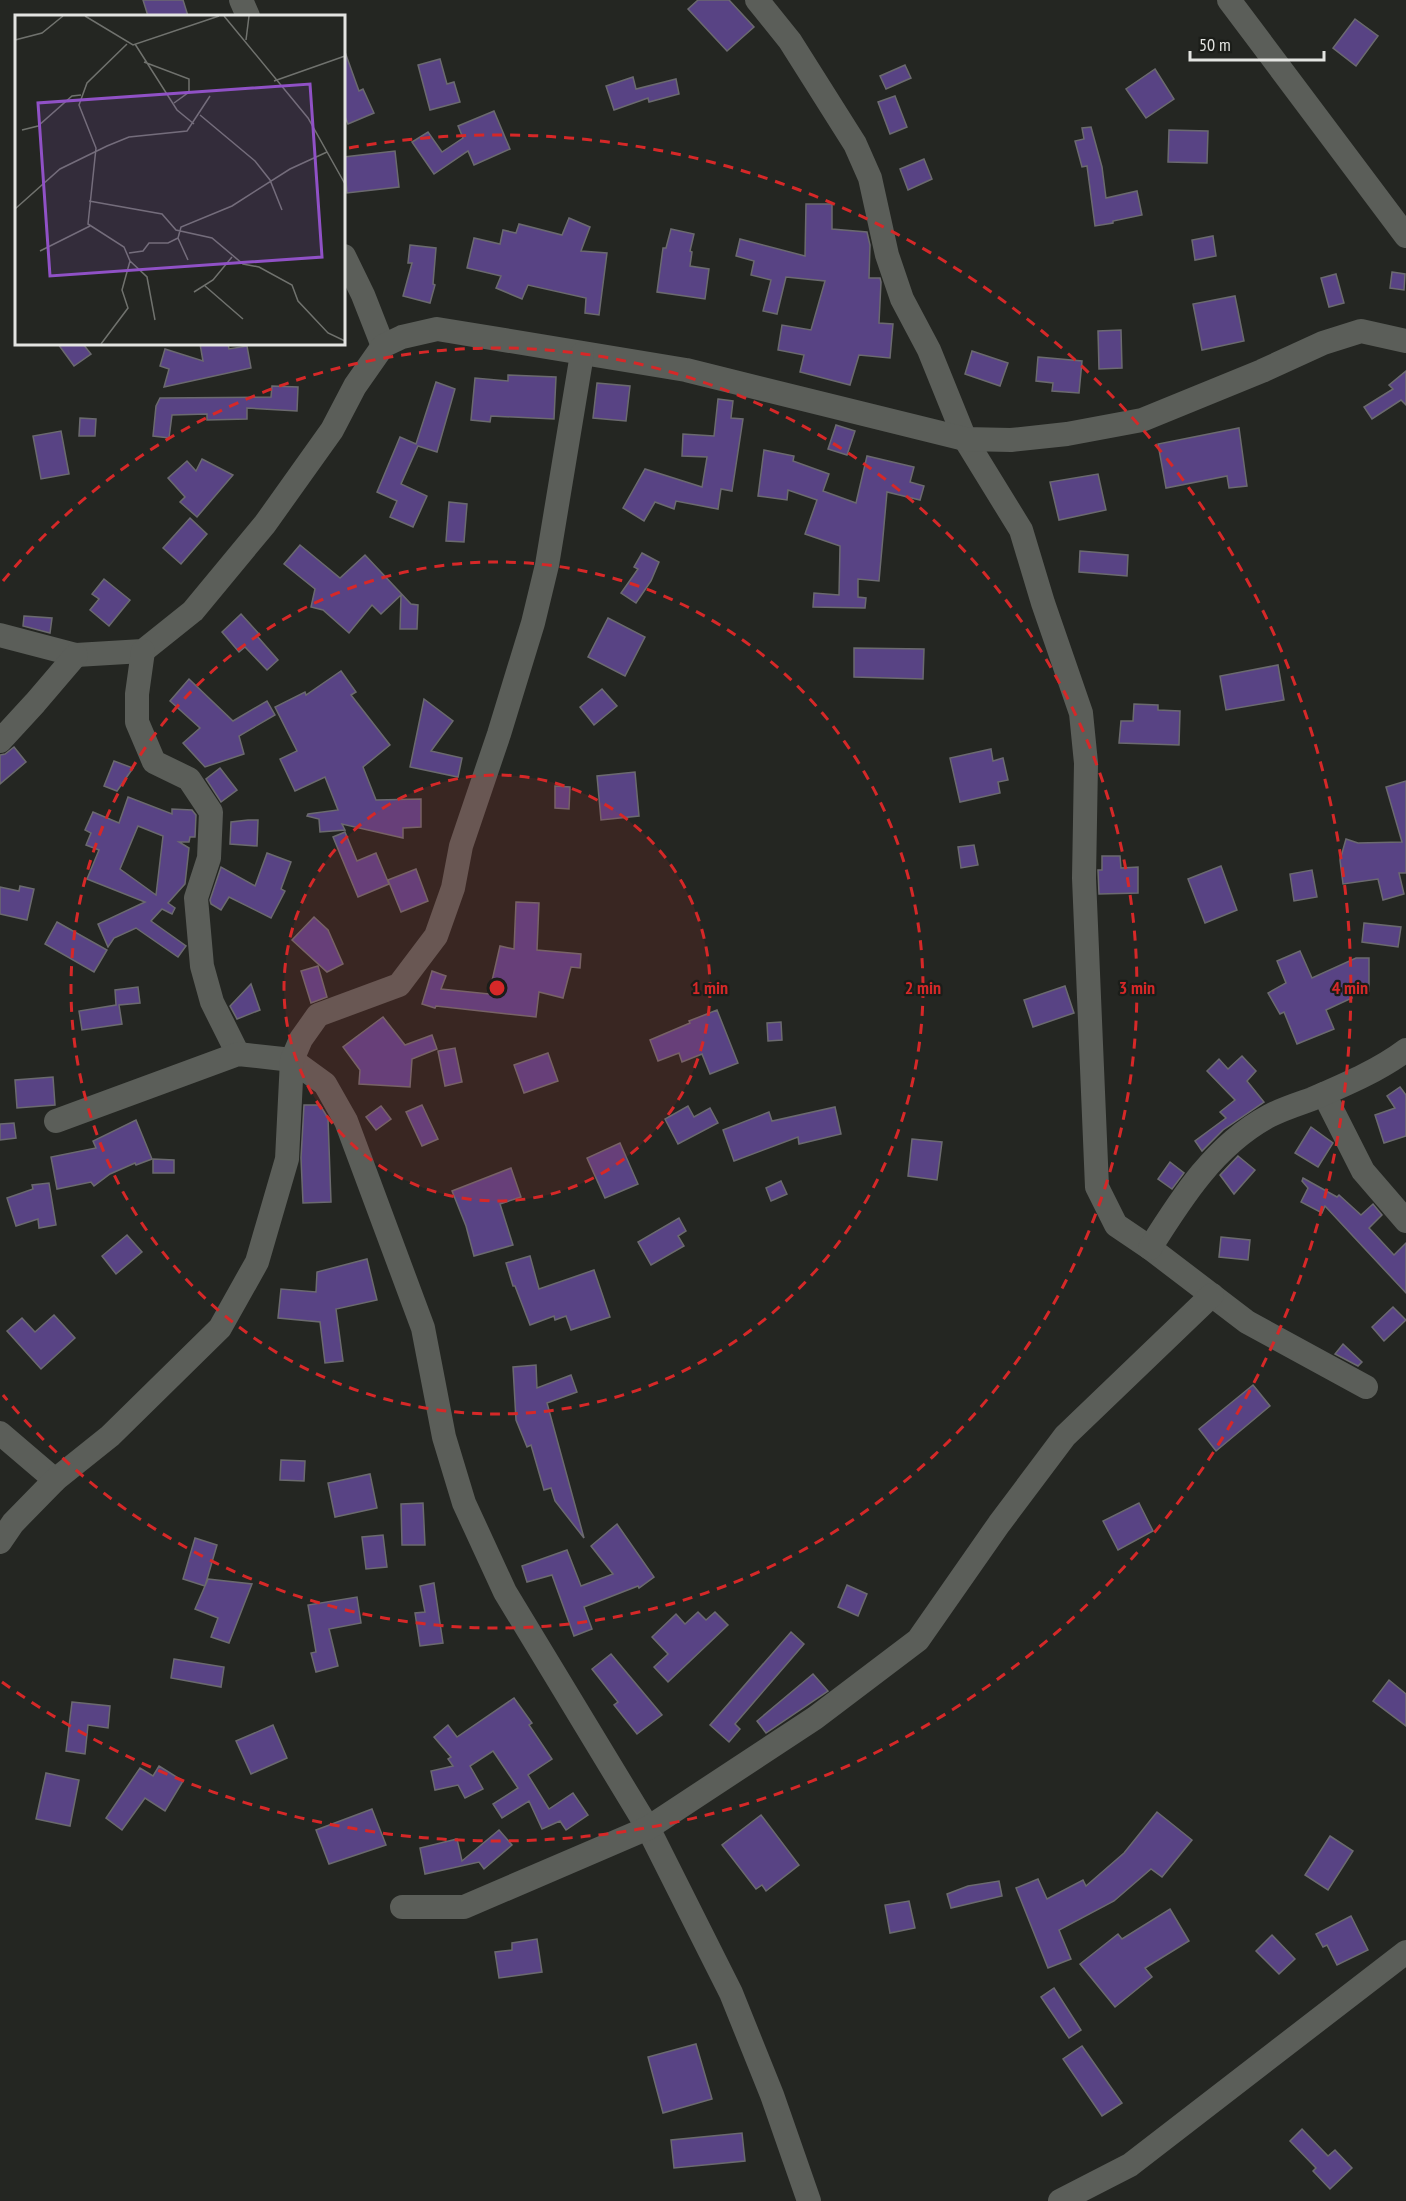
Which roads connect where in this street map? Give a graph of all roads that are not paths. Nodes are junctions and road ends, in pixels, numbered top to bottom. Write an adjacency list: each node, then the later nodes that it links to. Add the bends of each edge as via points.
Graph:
1 (241, 0): 4 (street)
2 (757, 0): 10 (street, via 790,41 855,144 870,178 887,255 902,299)
3 (1229, 0): 5 (street)
4 (248, 15)
5 (1406, 236)
6 (345, 258): 8 (street)
7 (1406, 341): 10 (street, via 1361,331 1142,420 1067,434 1011,440)
8 (383, 346): 9 (street, via 436,329); 12 (street, via 355,386 332,430 265,524 193,611)
9 (582, 354): 10 (street, via 686,370); 17 (street, via 543,585 461,846 453,888 435,936 399,985 318,1015)
10 (965, 439): 21 (street, via 1021,530 1081,713 1086,763 1084,878 1097,1187 1116,1225)
11 (0, 635): 13 (street)
12 (142, 651): 13 (street); 16 (street, via 137,694 141,732 154,762 189,779 211,812 209,858 196,898 202,966 212,1002)
13 (76, 655): 14 (street)
14 (0, 741)
15 (1406, 1050): 18 (street)
16 (238, 1054): 17 (street); 19 (street)
17 (292, 1060): 25 (street, via 287,1159 257,1262 220,1328 110,1436); 27 (street, via 325,1084 346,1121 423,1328 444,1437 464,1503 505,1592)
18 (1324, 1094): 20 (street, via 1363,1171); 21 (street, via 1269,1116 1218,1153)
19 (56, 1121)
20 (1406, 1221)
21 (1150, 1248): 22 (street)
22 (1212, 1295): 23 (street, via 1247,1322); 27 (street, via 1065,1436 918,1640 814,1718)
23 (1366, 1387)
24 (0, 1433): 25 (street)
25 (55, 1480): 26 (street)
26 (0, 1542)
27 (648, 1828): 28 (street, via 464,1907); 30 (street, via 731,1993)
28 (402, 1907)
29 (1406, 1952): 31 (street, via 1130,2165)
30 (809, 2201)
31 (1060, 2201)

